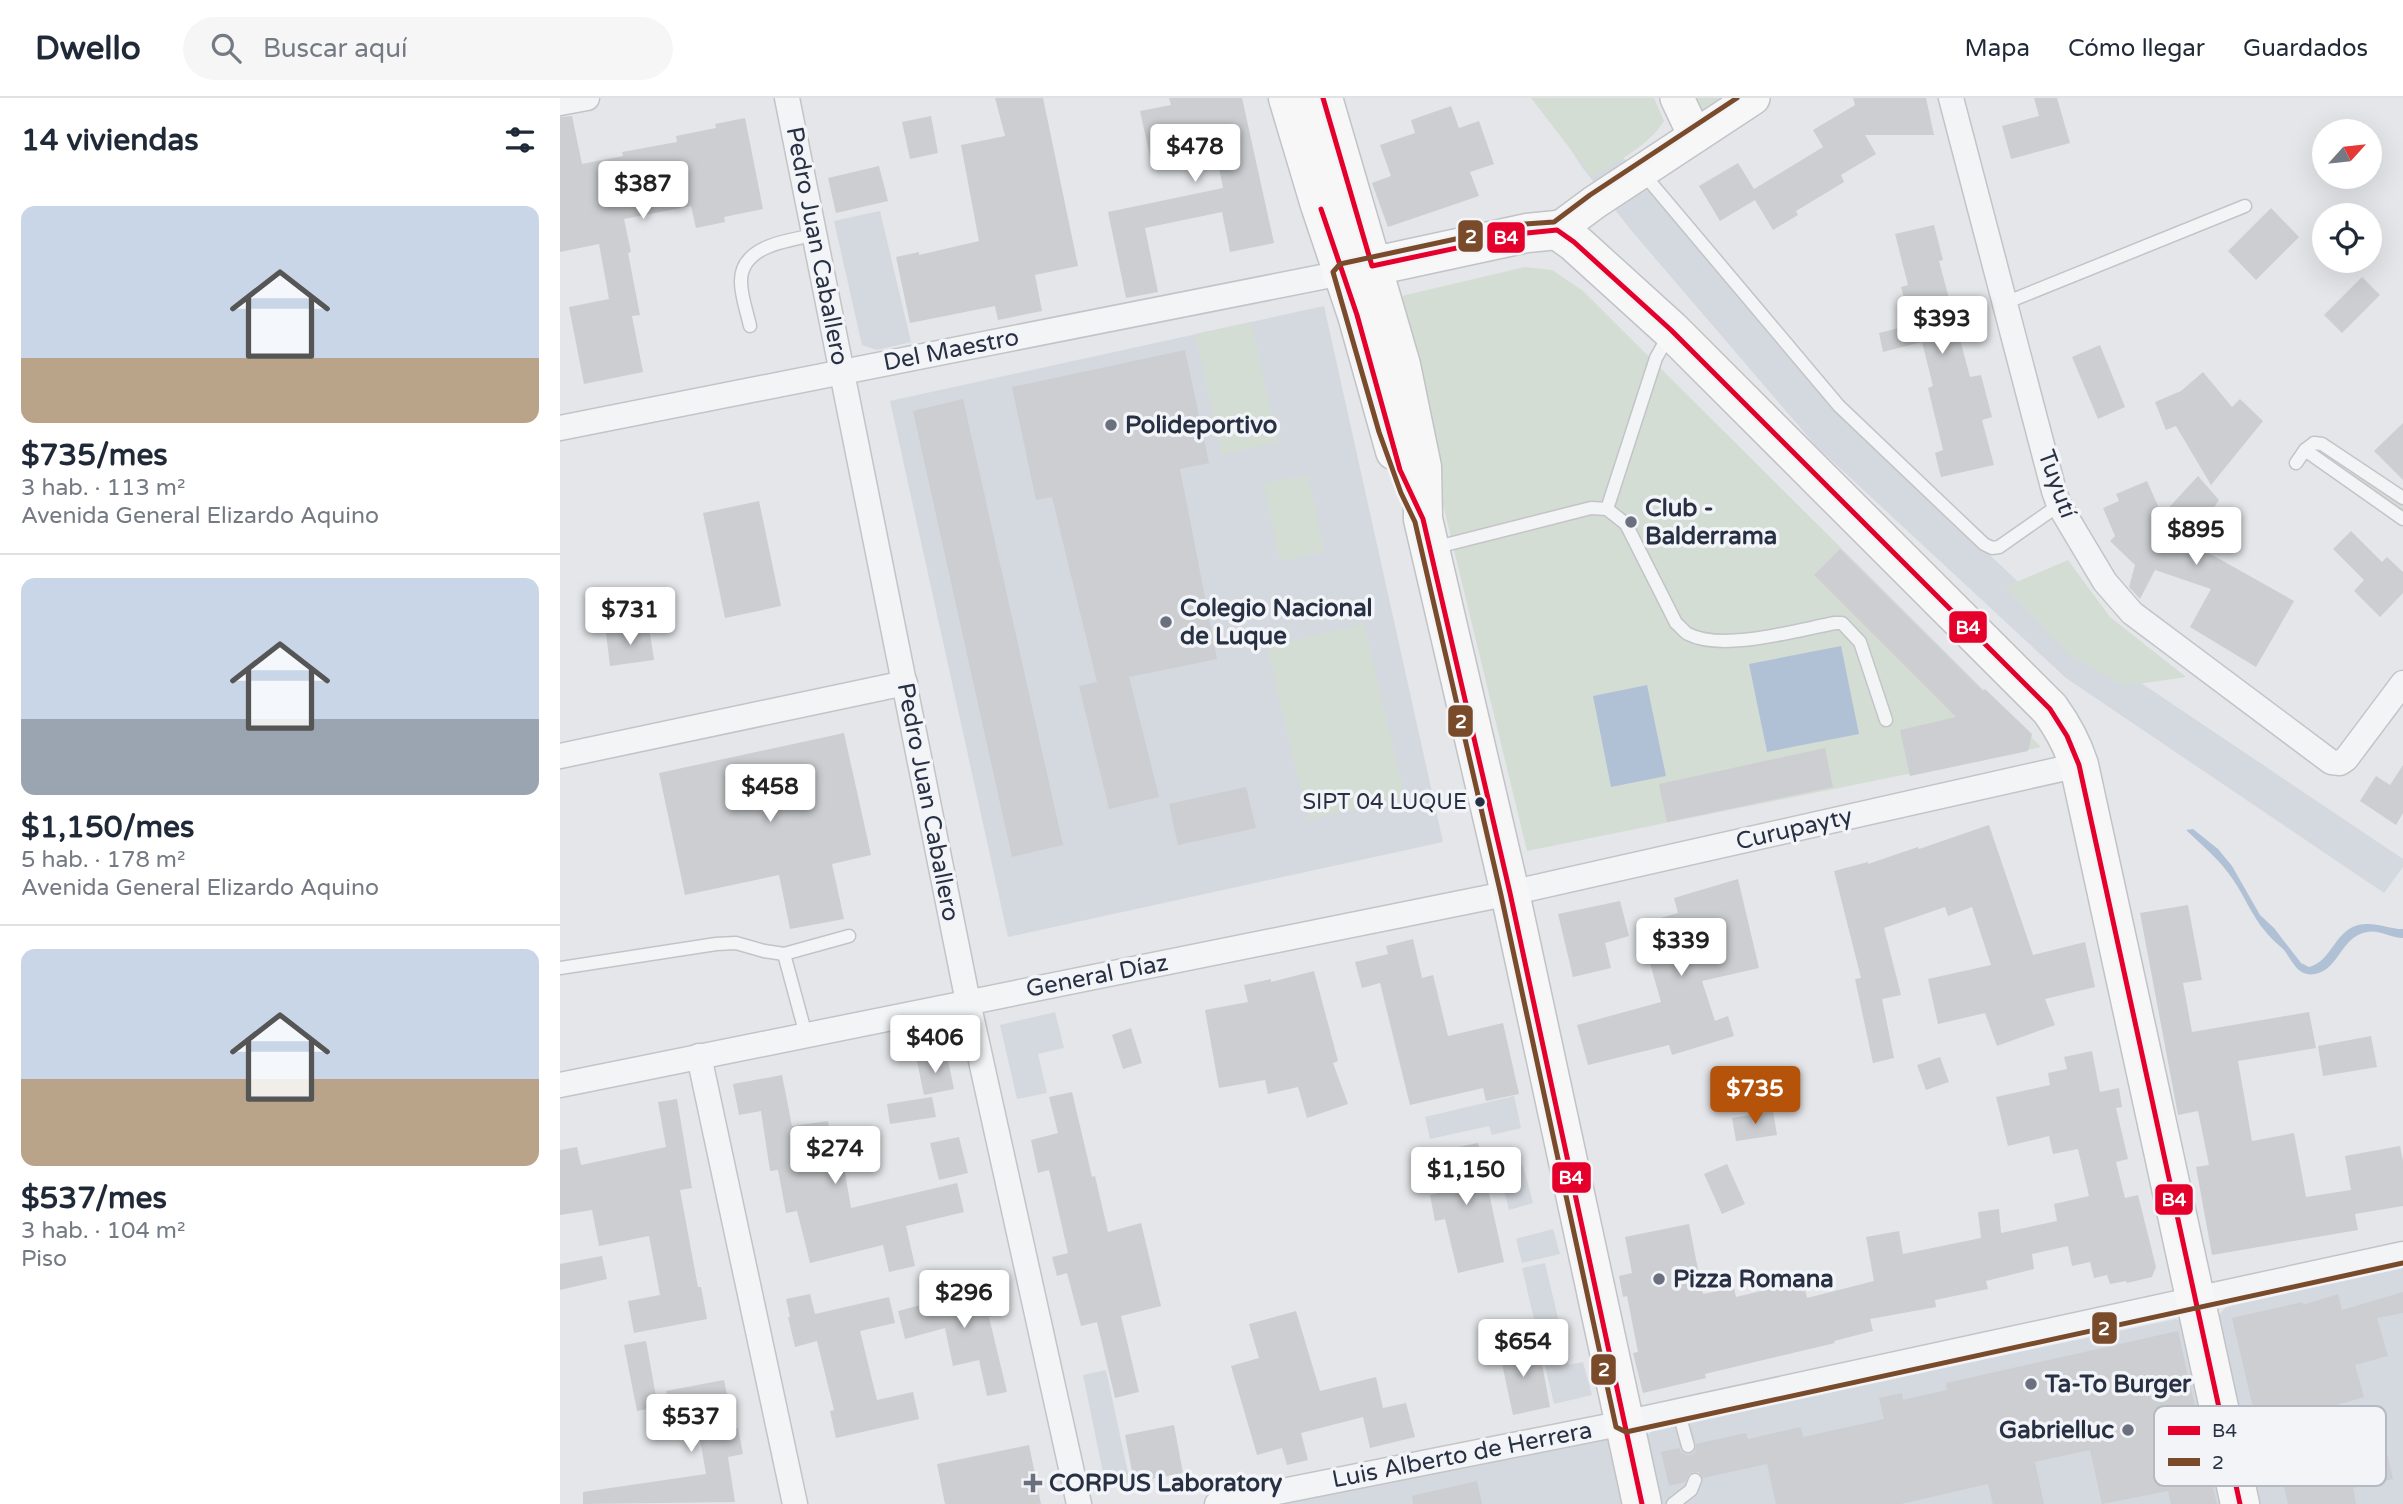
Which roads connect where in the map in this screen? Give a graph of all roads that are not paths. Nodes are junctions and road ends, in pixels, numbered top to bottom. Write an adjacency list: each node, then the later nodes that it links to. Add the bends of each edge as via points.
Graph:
1 (587, 98): 8 (street)
2 (787, 98): 13 (street, Pedro Juan Caballero)
3 (1289, 98): 14 (main road)
4 (1323, 98): 14 (main road)
5 (1677, 98): 9 (main road)
6 (1754, 98): 9 (main road)
7 (1951, 98): 15 (street, Tuyutí)
8 (560, 103)
9 (1695, 136): 10 (main road)
10 (1641, 171): 12 (main road); 23 (lane, via 1839,406 1984,544 1999,547)
11 (2245, 206): 15 (lane)
12 (1557, 230): 14 (main road); 17 (main road)
13 (815, 235): 16 (lane, via 771,245 745,264 741,283); 18 (street, Pedro Juan Caballero)
14 (1357, 269): 18 (street, Del Maestro); 26 (main road, via 1357,315 1400,470)
15 (2005, 303): 23 (street, Tuyutí)
16 (750, 326)
17 (1671, 330): 24 (lane, via 1656,358); 31 (main road, via 2050,709 2073,744)
18 (842, 372): 19 (street, Del Maestro); 27 (street, Pedro Juan Caballero)
19 (560, 428)
20 (2305, 450): 21 (lane); 22 (lane, via 2314,443 2322,444); 25 (lane)
21 (2296, 463)
22 (2403, 498)
23 (2059, 505): 28 (street, Tuyutí, via 2105,582 2132,612 2331,762 2346,759)
24 (1607, 509): 26 (lane); 29 (lane, via 1626,524 1676,623 1687,634 1741,641 1842,623 1860,642)
25 (2403, 519)
26 (1426, 534): 32 (main road)
27 (905, 683): 30 (street); 36 (street, Pedro Juan Caballero)
28 (2403, 683)
29 (1886, 720)
30 (560, 756)
31 (2079, 765): 32 (street, Curupayty); 41 (main road)
32 (1510, 893): 36 (street, General Díaz); 44 (main road)
33 (849, 936): 34 (lane)
34 (784, 954): 35 (lane, via 726,943); 37 (lane)
35 (560, 968)
36 (968, 1002): 37 (street, General Díaz); 49 (street, Pedro Juan Caballero)
37 (807, 1035): 38 (street, General Díaz)
38 (699, 1056): 39 (street, General Díaz); 48 (street)
39 (560, 1084)
40 (2403, 1254): 41 (street, Luis Alberto de Herrera)
41 (2197, 1297): 42 (main road); 43 (street, Luis Alberto de Herrera)
42 (2220, 1406)
43 (1678, 1410): 44 (street, Luis Alberto de Herrera); 45 (lane)
44 (1624, 1423): 50 (street, Luis Alberto de Herrera); 51 (main road)
45 (1688, 1446)
46 (1695, 1480): 52 (lane, via 1691,1490)
47 (2237, 1486): 53 (main road)
48 (795, 1504)
49 (1079, 1504)
50 (1217, 1504)
51 (1642, 1504)
52 (1673, 1504)
53 (2241, 1504)

